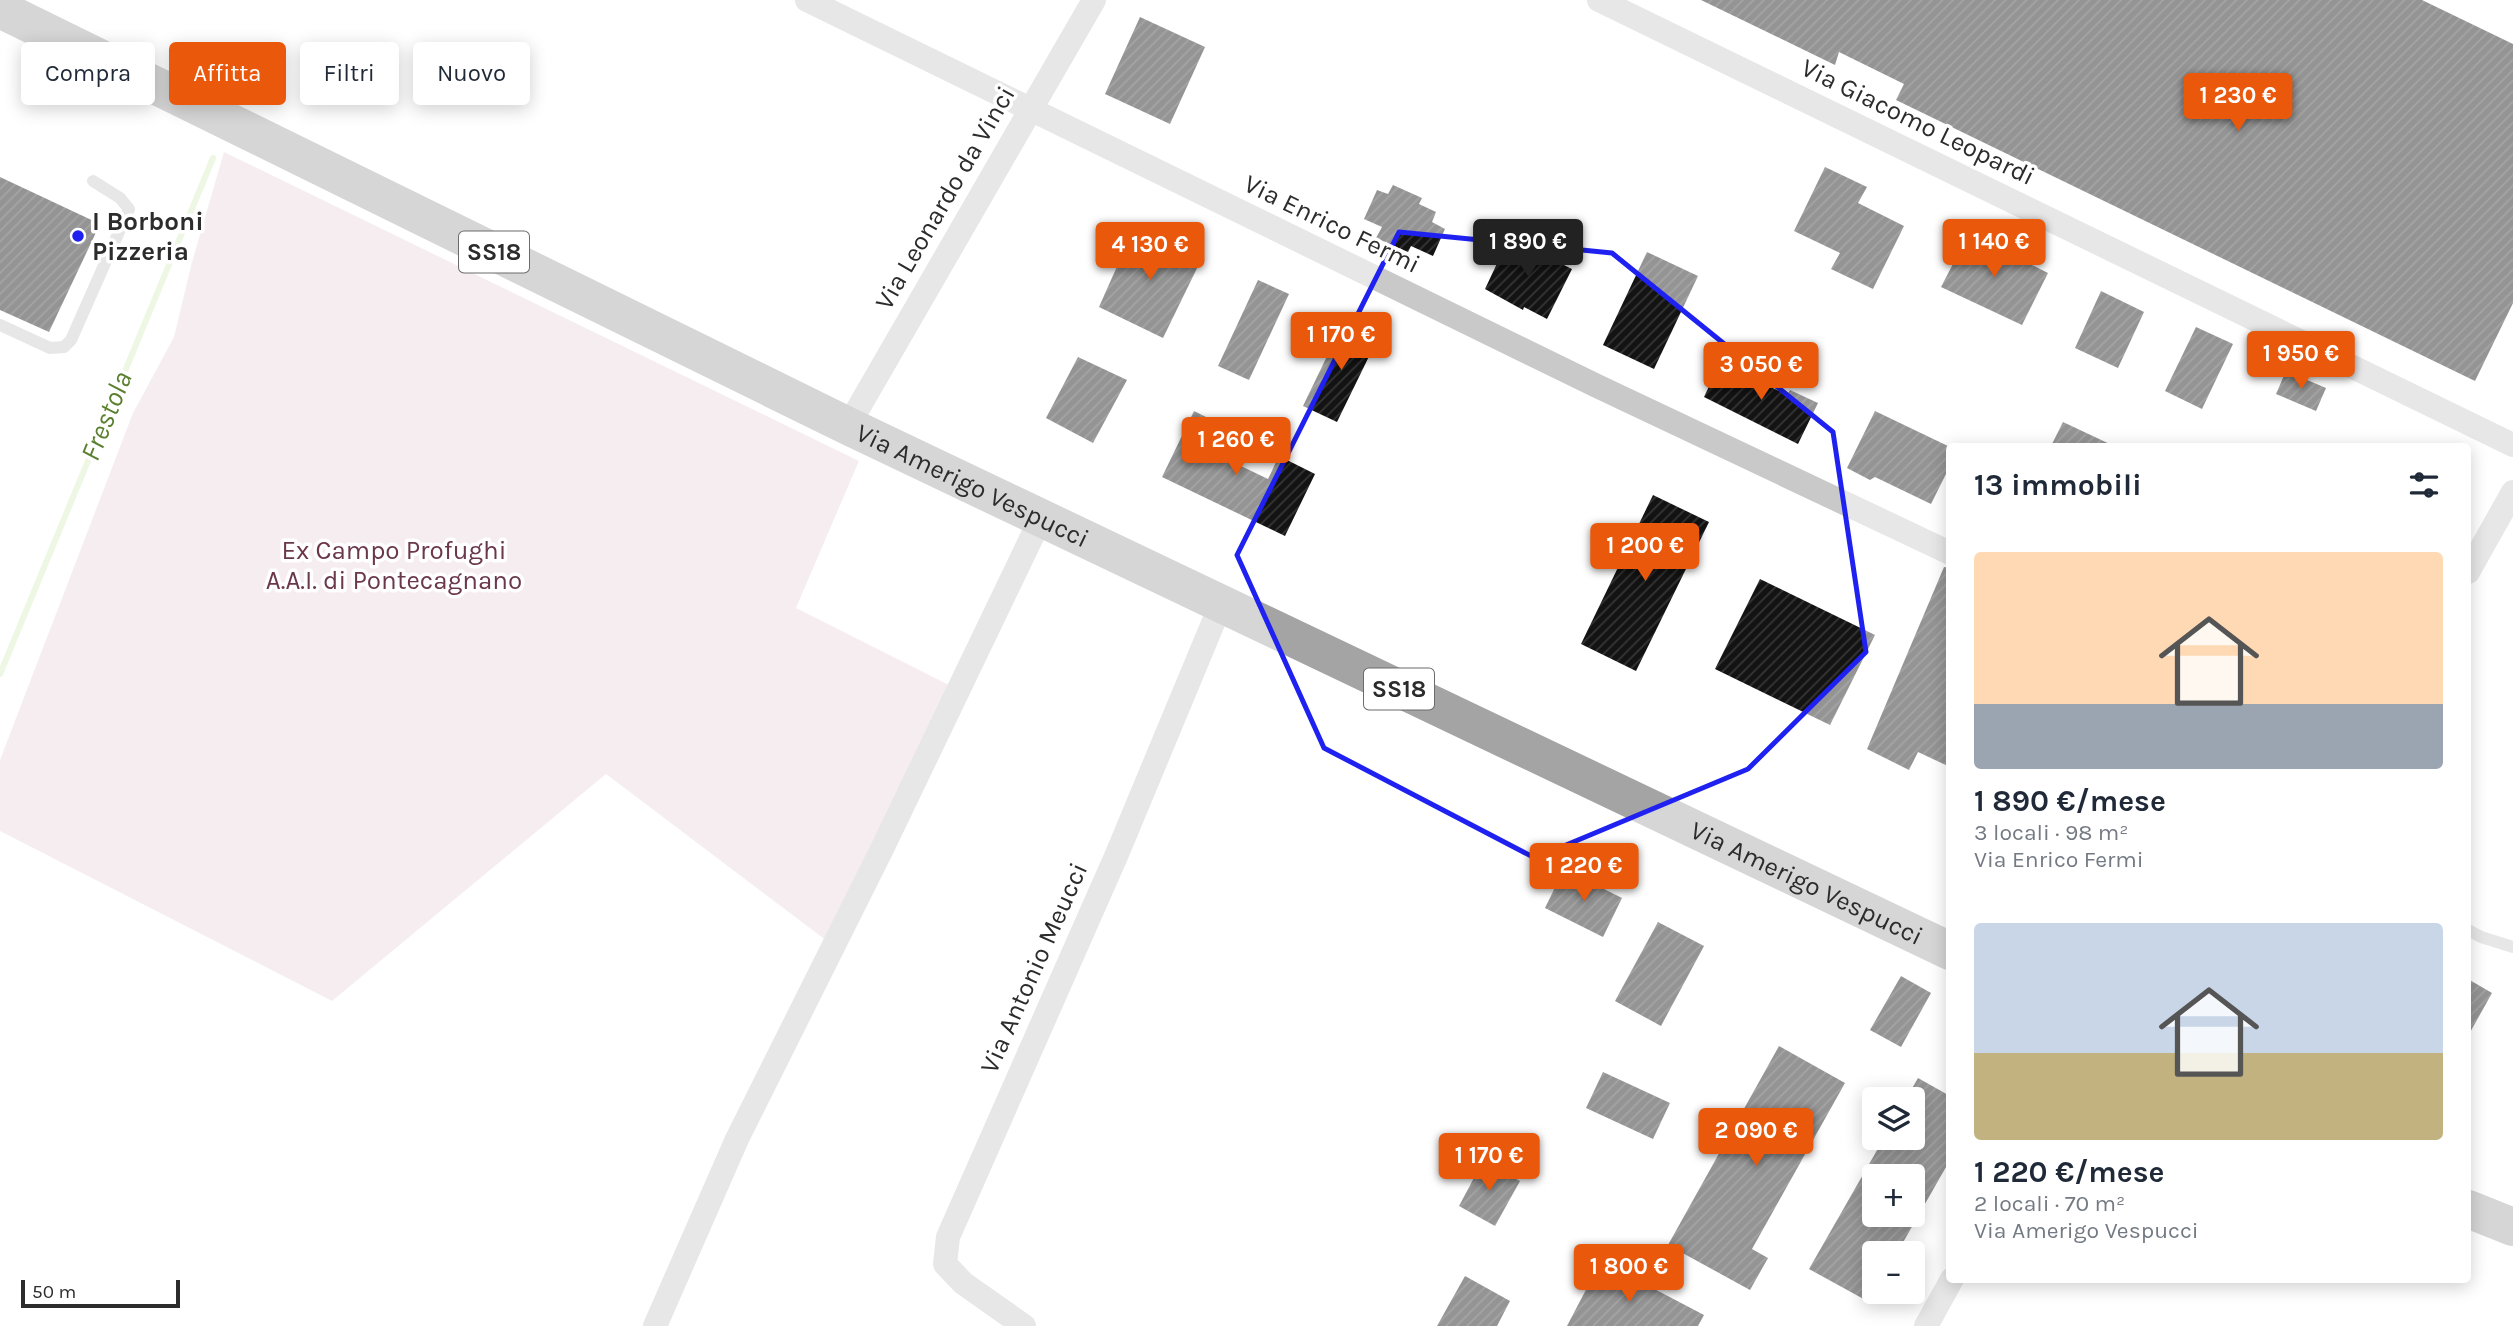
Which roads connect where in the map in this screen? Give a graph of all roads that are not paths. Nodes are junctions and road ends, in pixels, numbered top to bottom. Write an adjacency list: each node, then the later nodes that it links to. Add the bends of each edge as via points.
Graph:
1 (807, 0): 5 (street, Via Enrico Fermi)
2 (1094, 0): 5 (street, Via Leonardo da Vinci)
3 (1599, 0): 9 (street, Via Giacomo Leopardi)
4 (0, 9): 8 (main road, Via Amerigo Vespucci / SS18)
5 (1031, 110): 8 (street, Via Leonardo da Vinci); 12 (street, Via Enrico Fermi)
6 (93, 181): 7 (lane, via 129,209 71,340 64,347 50,348)
7 (0, 326)
8 (848, 426): 11 (main road, Via Amerigo Vespucci / SS18)
9 (2513, 445)
10 (2513, 492): 13 (street)
11 (1041, 518): 14 (main road, Via Amerigo Vespucci / SS18); 21 (street, via 737,1139)
12 (1946, 551)
13 (2471, 567)
14 (1221, 604): 17 (main road, Via Amerigo Vespucci / SS18); 22 (street, Via Antonio Meucci, via 1117,854 948,1237 944,1264)
15 (2471, 932): 16 (lane)
16 (2513, 947)
17 (1946, 949)
18 (2471, 1210): 19 (main road)
19 (2513, 1227)
20 (1950, 1283): 23 (street)
21 (654, 1326)
22 (1024, 1326)
23 (1926, 1326)

